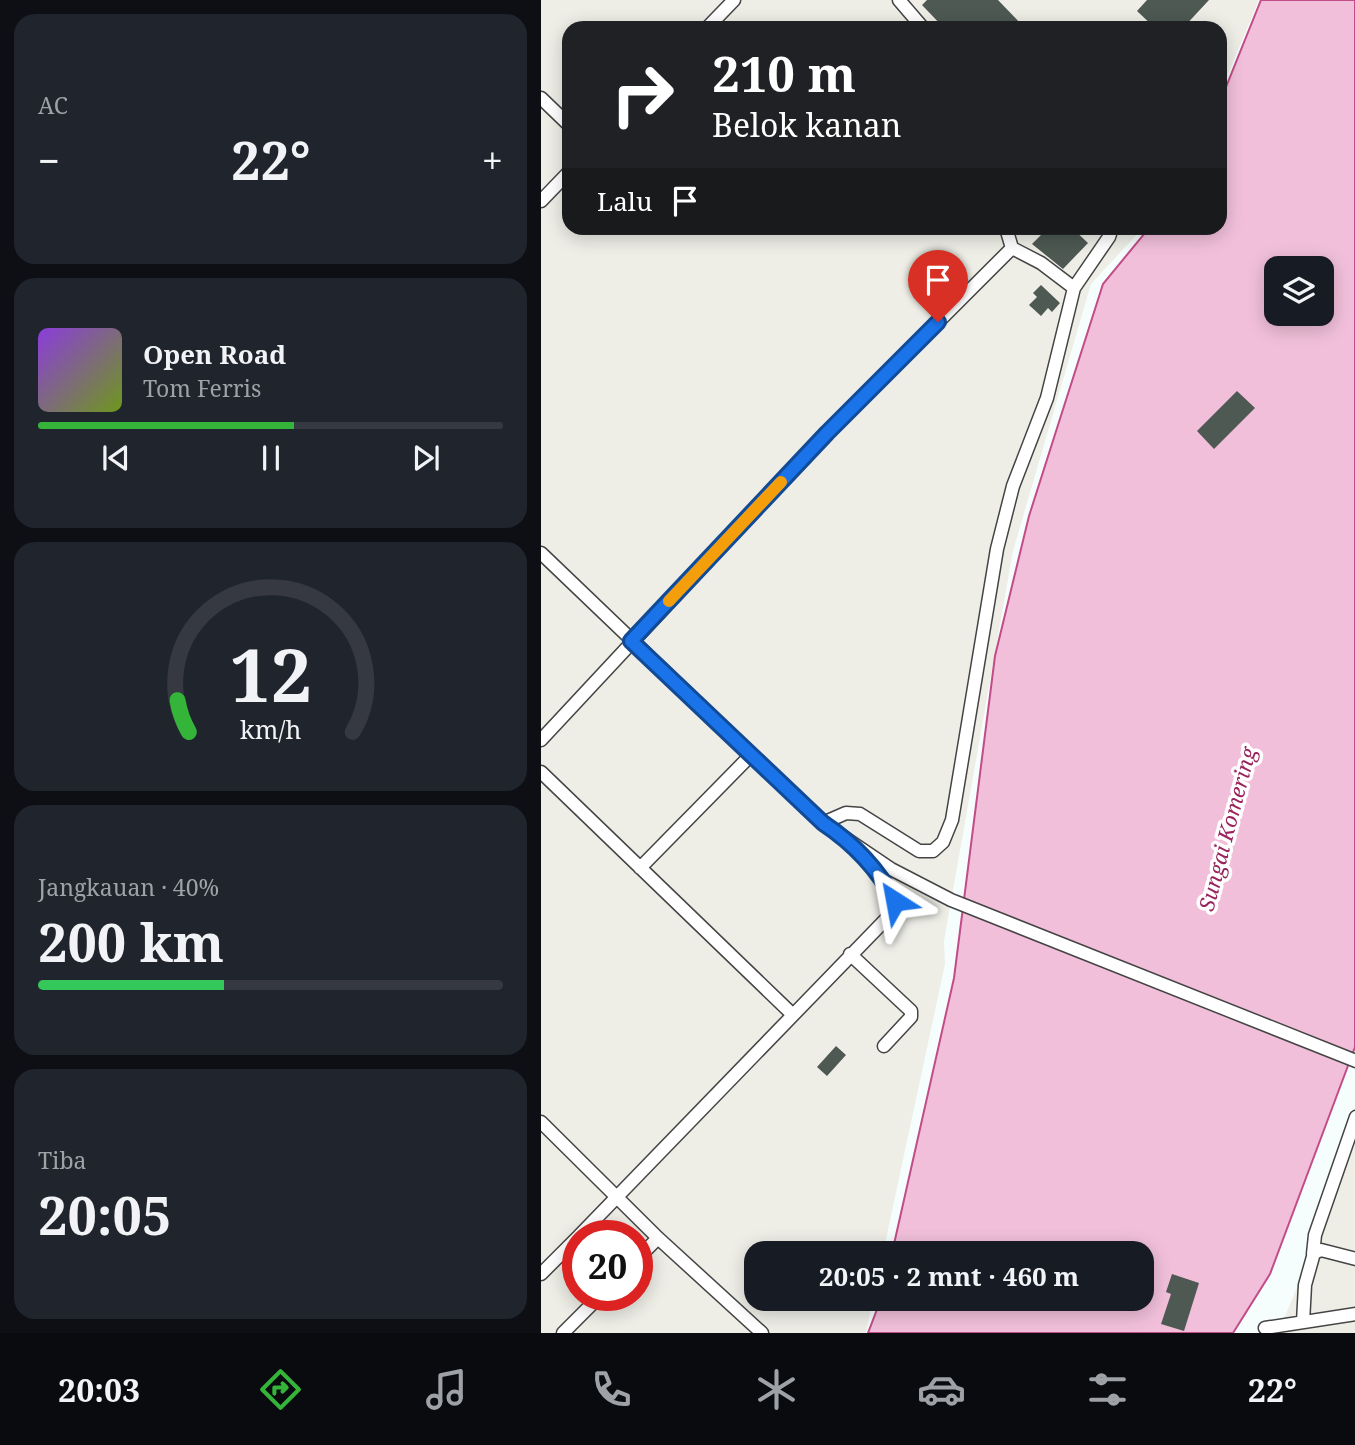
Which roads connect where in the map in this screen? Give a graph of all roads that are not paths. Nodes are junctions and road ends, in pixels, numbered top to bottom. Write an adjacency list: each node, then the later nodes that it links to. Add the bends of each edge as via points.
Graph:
1 (734, 0): 3 (lane)
2 (899, 0): 4 (lane)
3 (714, 21)
4 (918, 21)
5 (541, 98): 6 (lane)
6 (562, 118)
7 (562, 179): 8 (lane)
8 (541, 201)
9 (1008, 235): 11 (lane)
10 (1110, 235): 12 (lane)
11 (1012, 247): 12 (lane); 14 (lane, via 827,433)
12 (1074, 288): 18 (lane, via 1047,398 1013,486 997,549 952,820 943,842 933,851 918,851 860,814 846,813)
13 (541, 554): 14 (lane)
14 (631, 641): 15 (lane); 16 (lane)
15 (541, 740)
16 (751, 755): 18 (lane); 20 (lane)
17 (541, 772): 20 (lane)
18 (823, 823): 19 (lane)
19 (849, 841): 21 (lane, via 895,901 891,914); 24 (lane, via 951,900)
20 (640, 868): 22 (lane)
21 (851, 954): 22 (lane); 23 (lane, via 911,1010 911,1017)
22 (792, 1014): 27 (lane)
23 (884, 1046)
24 (1355, 1061)
25 (1355, 1117): 32 (lane, via 1315,1235)
26 (541, 1122): 27 (lane)
27 (618, 1197): 28 (lane); 29 (lane)
28 (594, 1220)
29 (658, 1238): 30 (lane); 40 (lane)
30 (653, 1243)
31 (562, 1252): 34 (lane)
32 (1313, 1254): 33 (lane, via 1321,1250); 37 (lane)
33 (1355, 1259)
34 (541, 1274)
35 (585, 1311): 39 (lane)
36 (1355, 1314): 37 (lane)
37 (1303, 1322): 38 (lane)
38 (1265, 1328)
39 (563, 1333)
40 (762, 1333)

